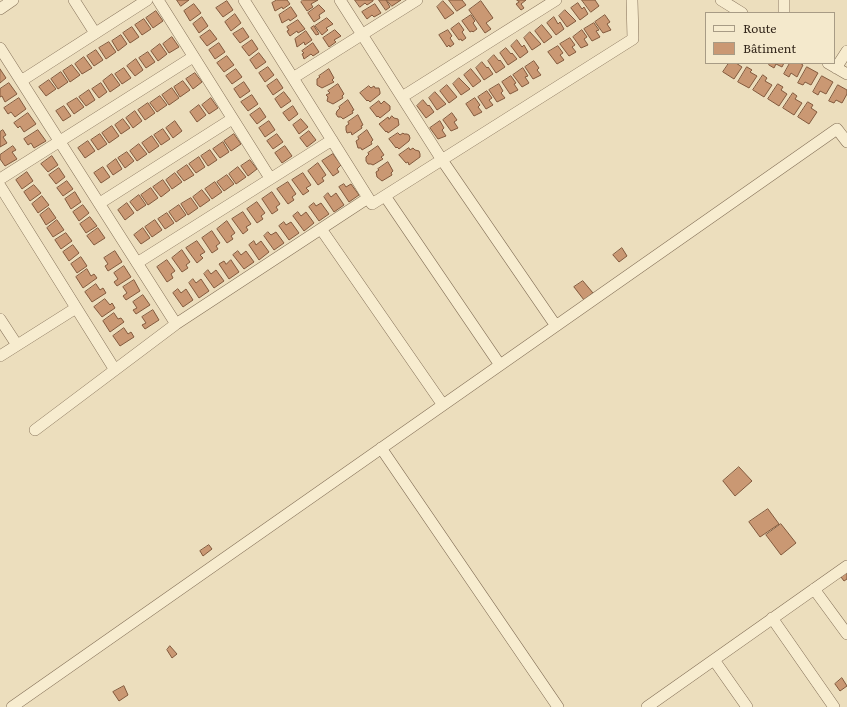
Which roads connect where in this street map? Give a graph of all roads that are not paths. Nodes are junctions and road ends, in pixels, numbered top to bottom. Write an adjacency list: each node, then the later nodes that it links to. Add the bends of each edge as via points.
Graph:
1 (13, 0): 12 (street)
2 (74, 0): 15 (street)
3 (147, 0): 15 (street)
4 (158, 0): 19 (street)
5 (244, 0): 23 (street)
6 (340, 0): 16 (street)
7 (417, 0): 16 (street)
8 (556, 0): 25 (street)
9 (632, 0): 30 (street, via 633,39)
10 (721, 0): 13 (street)
11 (784, 0): 14 (street)
12 (0, 9)
13 (740, 12)
14 (784, 12)
15 (95, 33): 24 (street)
16 (362, 35): 23 (street); 25 (street)
17 (0, 48): 24 (street)
18 (847, 51): 20 (street)
19 (193, 57): 26 (street); 28 (street)
20 (835, 62)
21 (832, 65): 22 (street)
22 (847, 74)
23 (293, 78): 27 (street)
24 (21, 81): 28 (street)
25 (402, 97): 30 (street)
26 (232, 118): 31 (street); 36 (street)
27 (332, 140): 31 (street); 35 (street)
28 (60, 142): 32 (street); 36 (street)
29 (847, 142): 42 (street, via 837,129)
30 (442, 160): 34 (street); 42 (street)
31 (270, 178): 38 (street)
32 (0, 179)
33 (0, 186): 39 (street)
34 (385, 196): 35 (street, via 372,204); 45 (street)
35 (368, 198): 37 (street)
36 (100, 203): 38 (street)
37 (321, 229): 41 (street); 47 (street)
38 (137, 263): 41 (street)
39 (76, 308): 43 (street); 46 (street)
40 (0, 319): 43 (street)
41 (176, 324): 46 (street)
42 (556, 326): 45 (street)
43 (17, 345): 44 (street)
44 (0, 356)
45 (500, 365): 47 (street)
46 (115, 370): 48 (street)
47 (443, 405): 49 (street)
48 (35, 430)
49 (381, 448): 56 (street); 57 (street)
50 (847, 566): 51 (street)
51 (814, 589): 52 (street); 53 (street)
52 (772, 618): 54 (street); 59 (street)
53 (847, 634)
54 (714, 660): 55 (street); 58 (street)
55 (653, 705)
56 (12, 707)
57 (558, 707)
58 (747, 707)
59 (834, 707)

